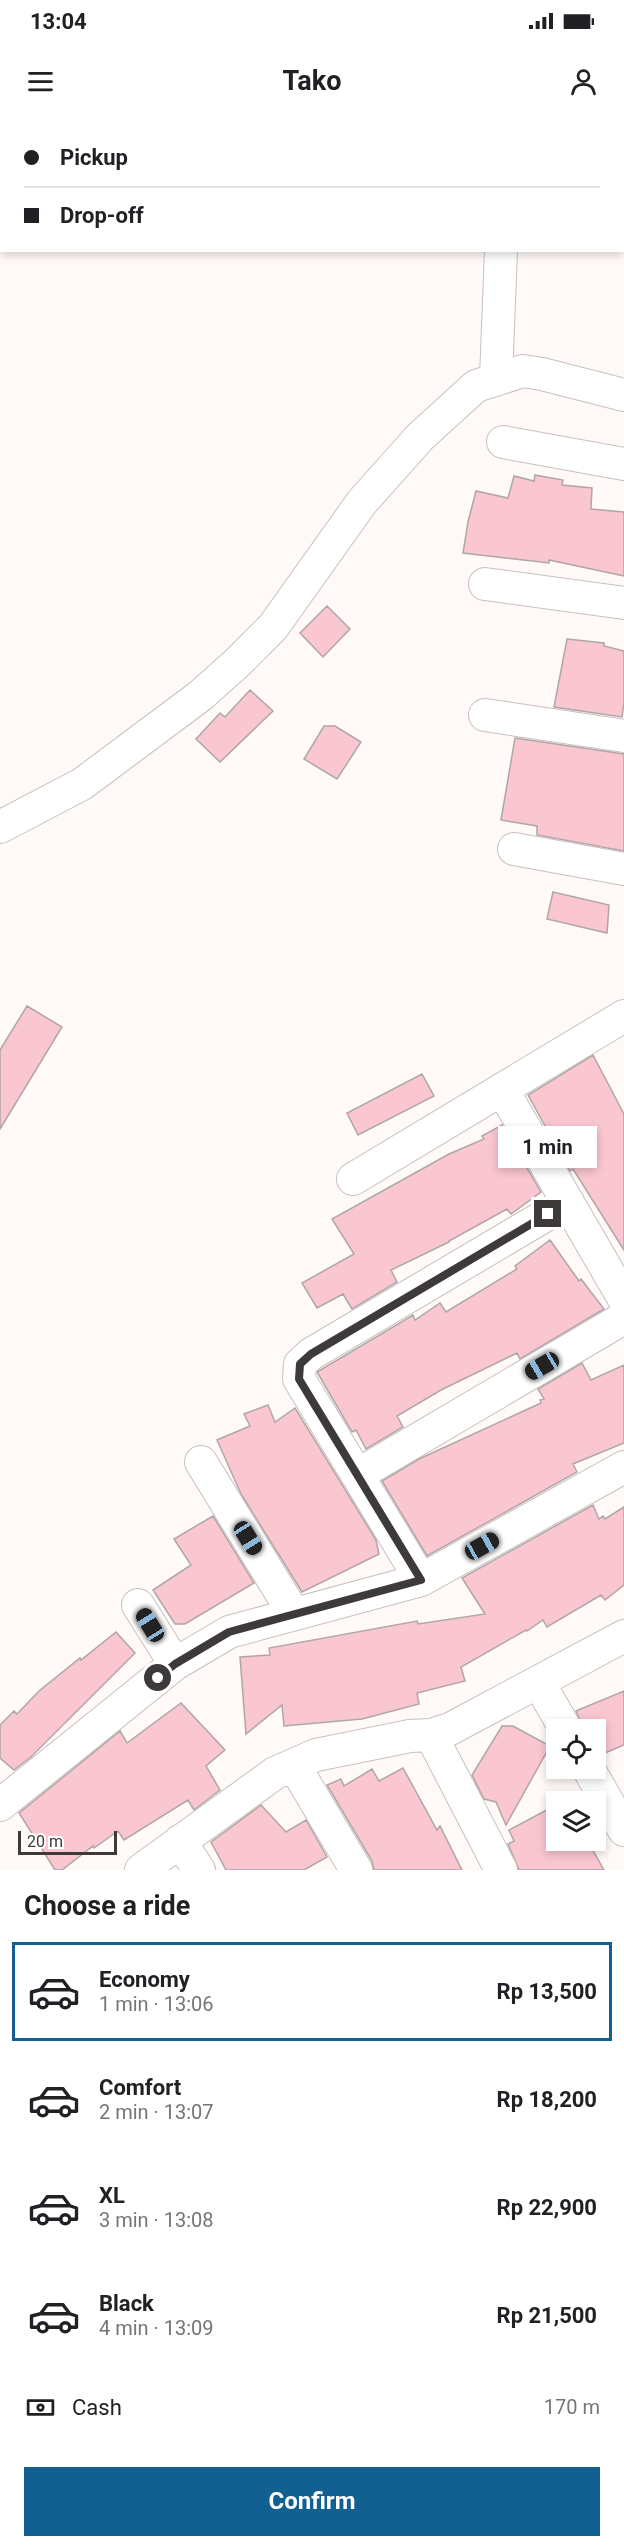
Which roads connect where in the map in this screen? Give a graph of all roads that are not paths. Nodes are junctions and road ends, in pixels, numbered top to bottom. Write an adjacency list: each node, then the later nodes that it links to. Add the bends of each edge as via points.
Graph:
1 (501, 252): 2 (street)
2 (496, 378): 3 (street, via 523,371); 10 (street, via 476,386 420,437 362,502 273,627 237,663 200,696 82,784)
3 (624, 394)
4 (503, 442): 5 (street)
5 (624, 464)
6 (485, 584): 7 (street)
7 (624, 603)
8 (485, 715): 9 (street)
9 (624, 736)
10 (0, 826)
11 (514, 849): 12 (street)
12 (624, 869)
13 (623, 1019): 14 (street)
14 (502, 1089): 15 (street); 16 (street)
15 (352, 1179)
16 (568, 1202): 17 (street); 21 (street, via 300,1364 299,1379)
17 (624, 1299)
18 (624, 1318): 21 (street)
19 (201, 1462): 24 (street)
20 (624, 1467): 22 (street)
21 (358, 1474): 22 (street)
22 (421, 1580): 24 (street)
23 (138, 1605): 26 (street)
24 (294, 1614): 26 (street, via 229,1632)
25 (624, 1636): 27 (street)
26 (175, 1664): 32 (street)
27 (539, 1683): 28 (street); 29 (street)
28 (560, 1719)
29 (431, 1735): 30 (street, via 316,1755); 38 (street)
30 (294, 1765): 34 (street, via 276,1773); 37 (street)
31 (594, 1779): 33 (street)
32 (0, 1805)
33 (624, 1830)
34 (180, 1841): 35 (street); 36 (street)
35 (141, 1870)
36 (200, 1870)
37 (356, 1870)
38 (501, 1870)

